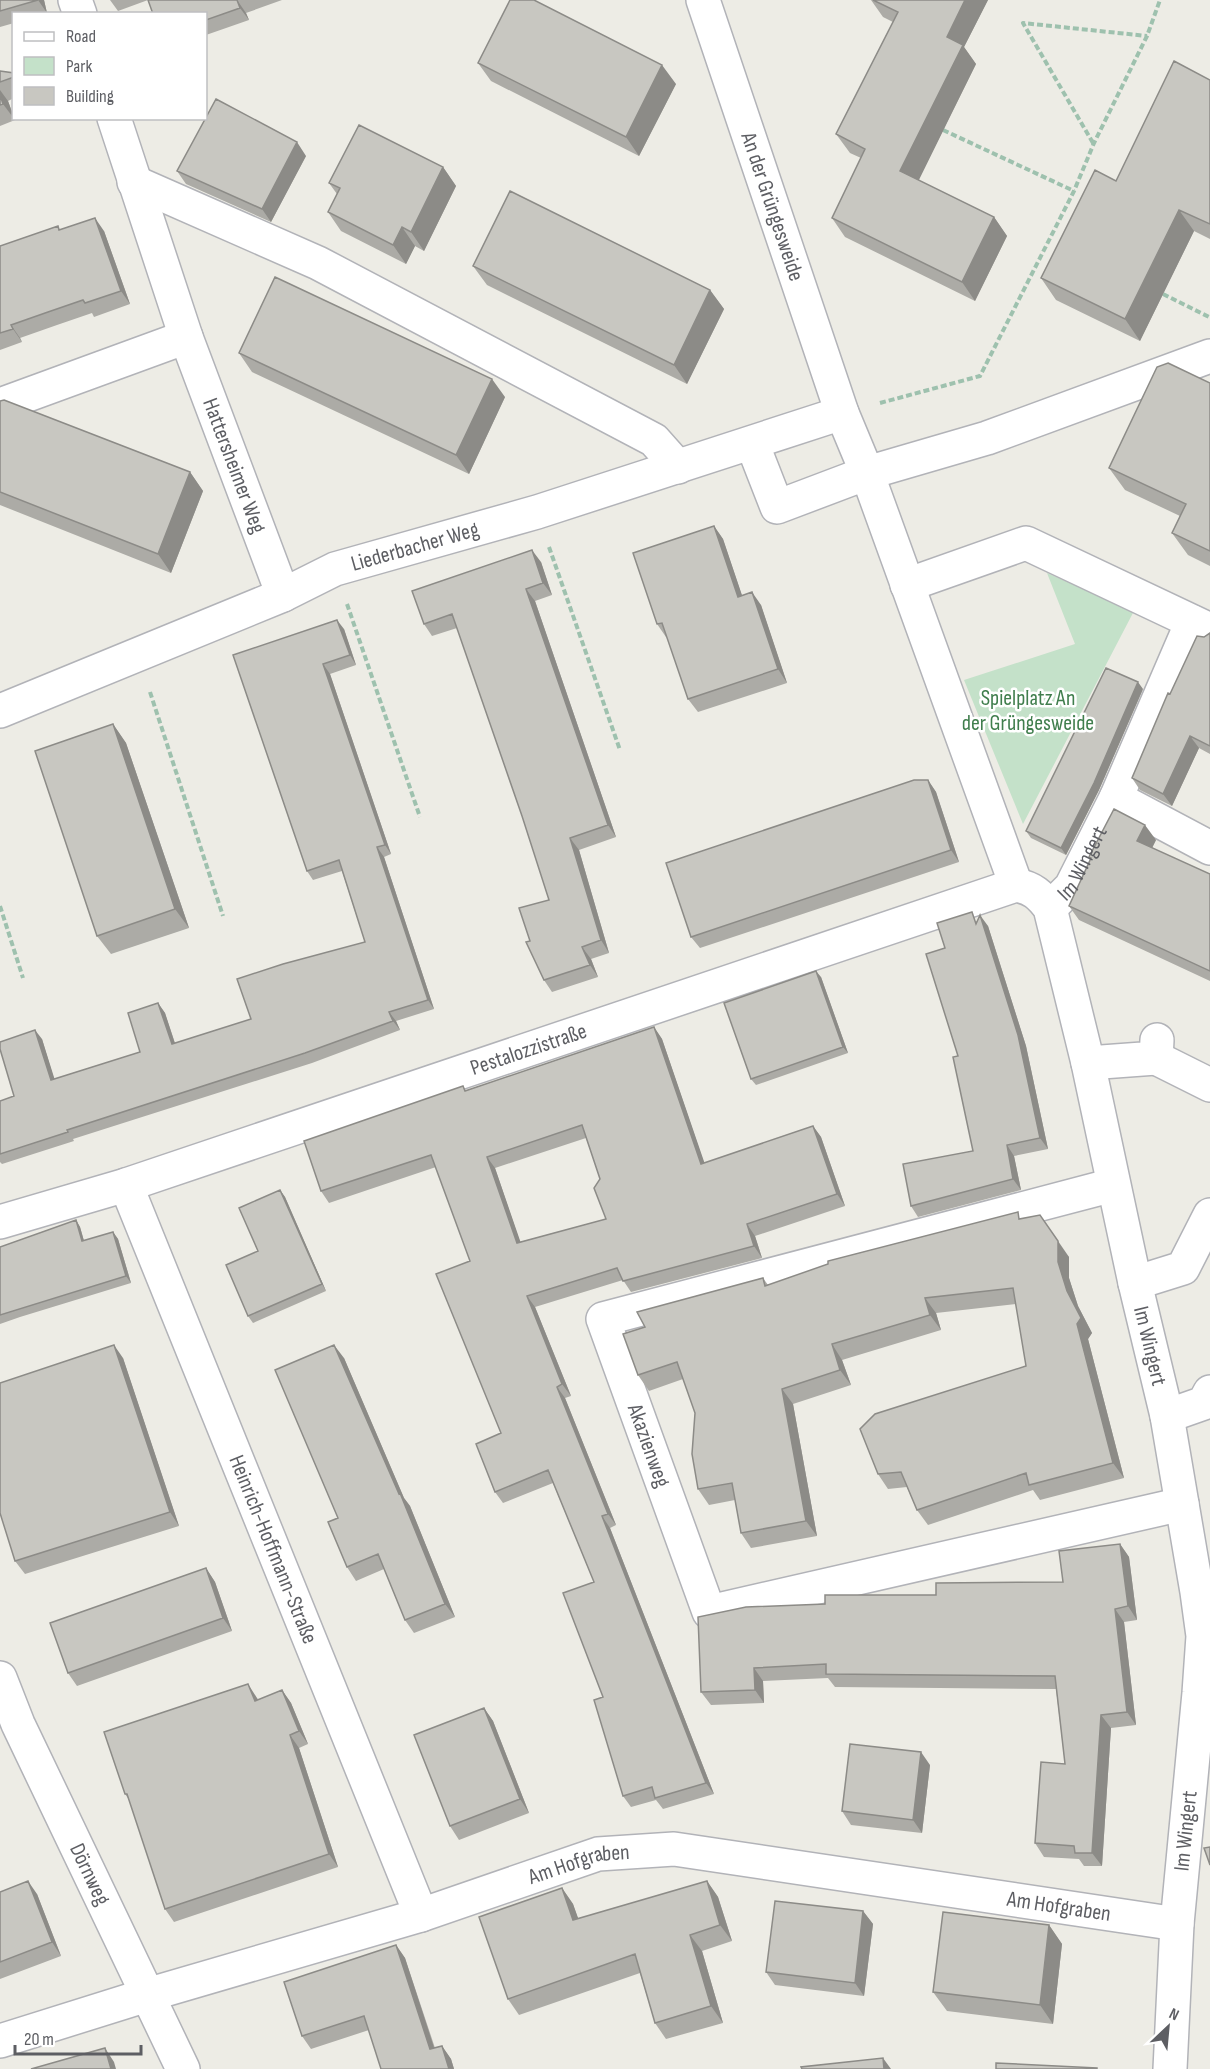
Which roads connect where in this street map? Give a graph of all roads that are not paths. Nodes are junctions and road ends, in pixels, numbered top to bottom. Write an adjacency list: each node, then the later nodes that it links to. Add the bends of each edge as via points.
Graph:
1 (703, 0): 7 (street, An der Grüngesweide)
2 (115, 120): 3 (street, Hattersheimer Weg)
3 (134, 182): 4 (street, Hattersheimer Weg); 9 (street, via 318,263 654,440)
4 (186, 337): 6 (street); 12 (street, Hattersheimer Weg)
5 (1210, 356): 10 (street, via 987,438)
6 (0, 405)
7 (842, 413): 8 (street, Liederbacher Weg); 10 (street, An der Grüngesweide)
8 (752, 443): 9 (street, Liederbacher Weg); 10 (street, via 777,507)
9 (678, 467): 12 (street, Liederbacher Weg, via 335,569)
10 (867, 474): 11 (street, An der Grüngesweide)
11 (908, 585): 13 (street, via 1026,543); 17 (street, An der Grüngesweide)
12 (282, 595): 14 (street, Liederbacher Weg)
13 (1201, 626): 15 (street)
14 (0, 711)
15 (1116, 798): 16 (street, Im Wingert); 18 (street, Im Wingert, via 1071,887)
16 (1210, 848)
17 (1017, 885): 18 (street, via 1040,895); 21 (street, Pestalozzistraße)
18 (1050, 908): 19 (street, Im Wingert)
19 (1088, 1063): 20 (street, via 1156,1049); 22 (street, Im Wingert)
20 (1210, 1085)
21 (126, 1185): 24 (street, Pestalozzistraße); 31 (street, Heinrich-Hoffmann-Straße)
22 (1113, 1185): 25 (street, Im Wingert); 28 (street, Akazienweg, via 603,1319 709,1612)
23 (1210, 1215): 25 (street, via 1184,1268)
24 (0, 1222)
25 (1135, 1282): 27 (street, Im Wingert)
26 (1210, 1392): 27 (street, Im Wingert, via 1204,1403)
27 (1167, 1416): 28 (street, Im Wingert)
28 (1182, 1504): 29 (street, Im Wingert)
29 (1206, 1636): 32 (street, Im Wingert)
30 (0, 1678): 33 (street, Dörnweg, via 18,1724)
31 (421, 1915): 32 (street, Am Hofgraben, via 598,1854 674,1849); 33 (street, Am Hofgraben)
32 (1177, 1924): 36 (street, Im Wingert)
33 (147, 1995): 34 (street, Am Hofgraben); 35 (street, Dörnweg)
34 (0, 2041)
35 (183, 2069)
36 (1170, 2069)

